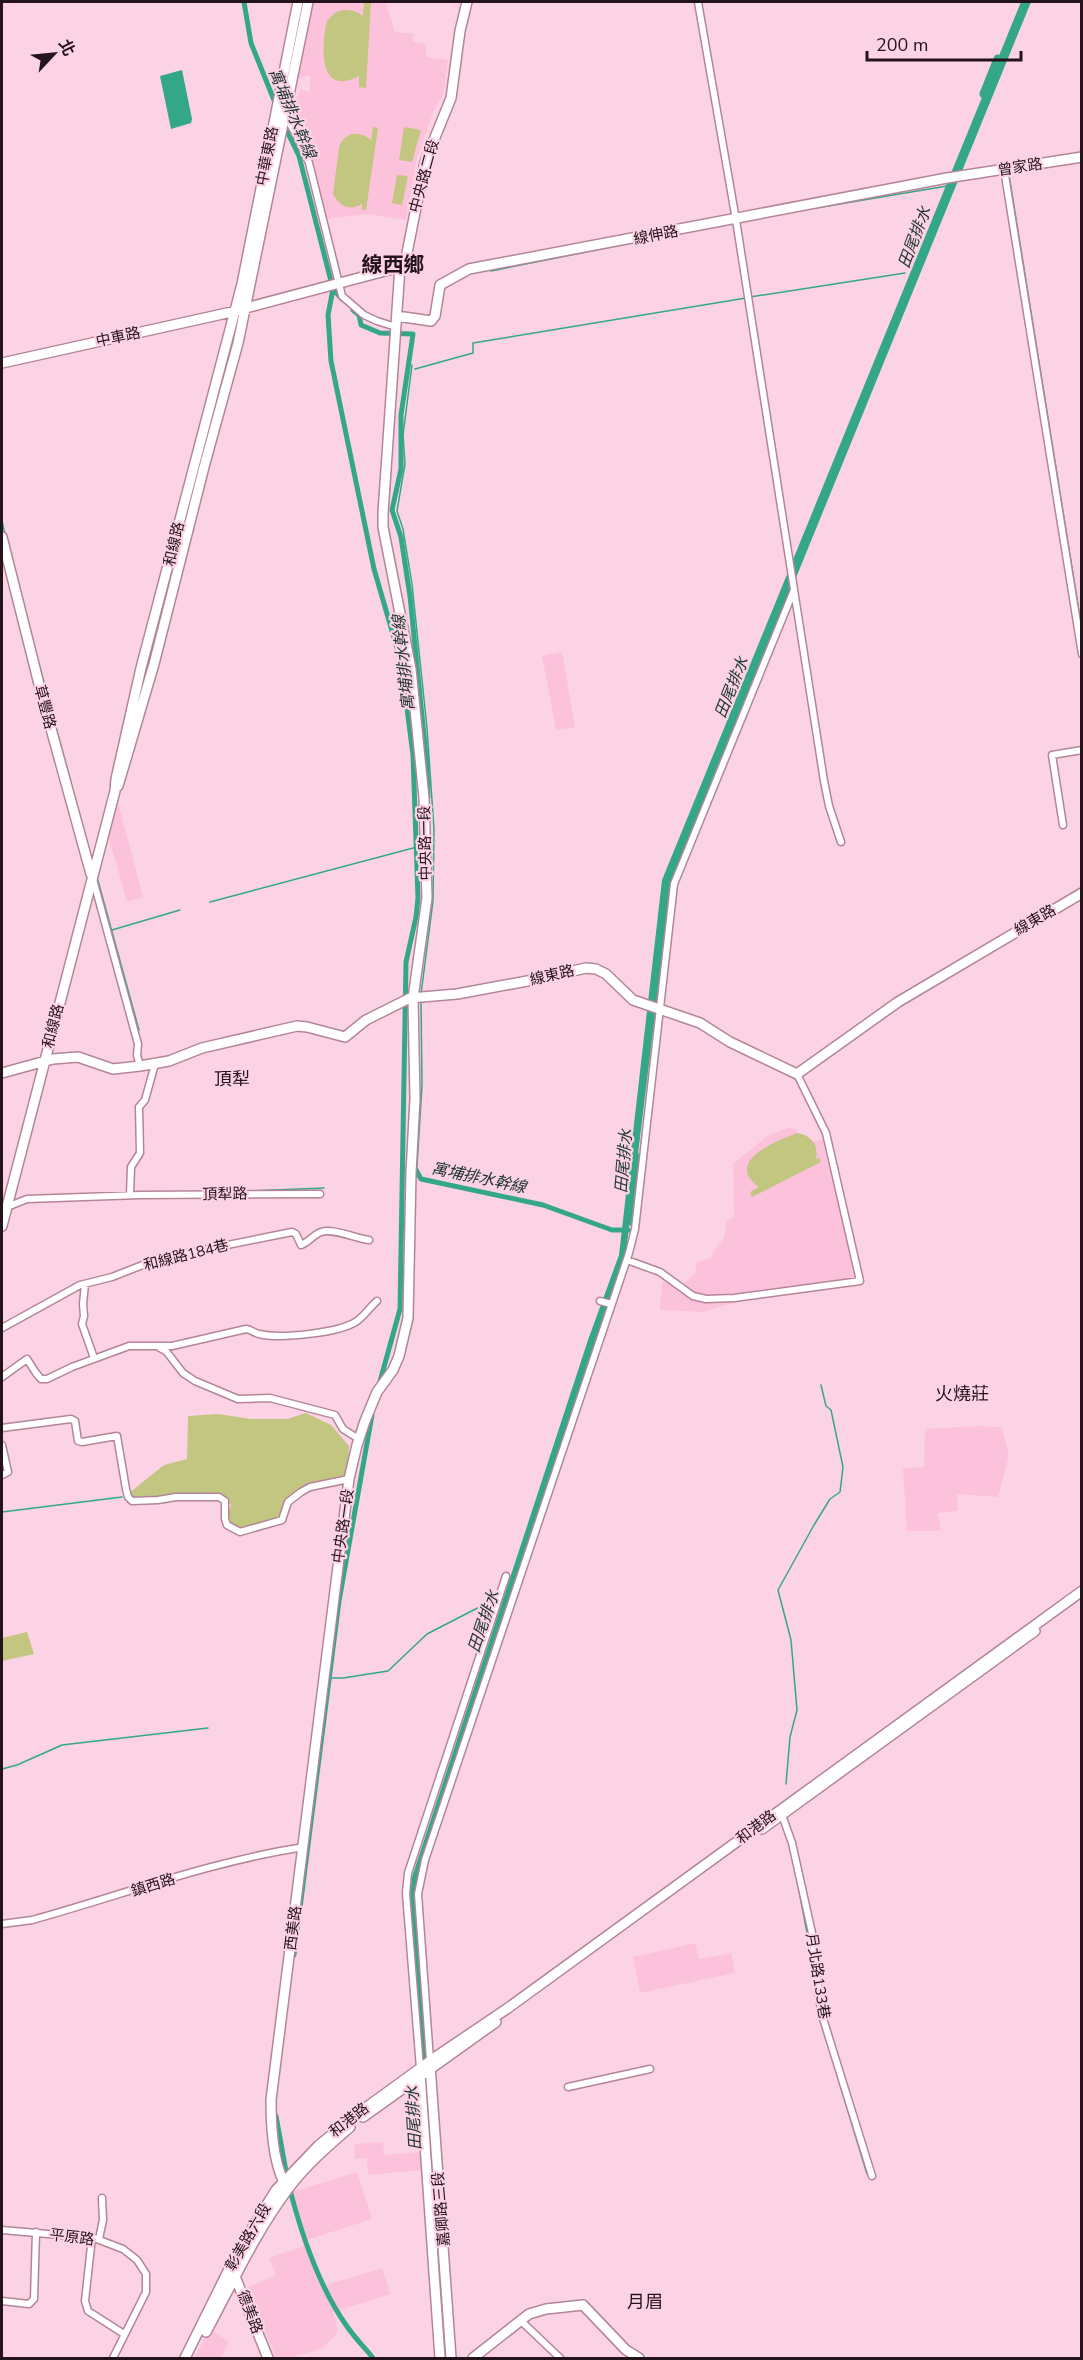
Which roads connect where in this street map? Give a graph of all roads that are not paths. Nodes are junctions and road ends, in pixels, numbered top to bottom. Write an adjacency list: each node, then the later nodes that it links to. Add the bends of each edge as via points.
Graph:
1 (297, 2): 5 (street, 中華東路)
2 (308, 2): 5 (street, 中華東路)
3 (466, 2): 10 (street, 中央路二段, via 451,98 430,147 406,258)
4 (698, 2): 9 (street)
5 (280, 114): 11 (street, via 299,140 309,164); 12 (street, 中華東路); 13 (street, 中華東路)
6 (1082, 157): 7 (street, 曾家路)
7 (1004, 169): 8 (street, 曾家路); 20 (street)
8 (947, 178): 9 (street, 線伸路)
9 (736, 220): 14 (street, 線伸路, via 469,269 440,285 431,321); 19 (street)
10 (400, 267): 11 (street); 14 (street, 中央路二段)
11 (334, 285): 12 (street); 15 (street, via 359,311)
12 (246, 307): 13 (street); 17 (street, 和線路)
13 (235, 310): 16 (street, 中車路); 17 (street, 和線路)
14 (397, 316): 15 (street, 中央路一段)
15 (396, 327): 26 (street, 中央路一段, via 383,527 411,669 424,798 427,898)
16 (2, 363)
17 (200, 466): 24 (street, 和線路, via 154,664)
18 (2, 537): 24 (street, 草豐路)
19 (794, 590): 23 (street, via 824,781); 27 (street, via 674,884)
20 (1082, 654)
21 (1082, 750): 22 (street, via 1052,755)
22 (1062, 825)
23 (841, 842)
24 (92, 876): 28 (street, 和線路); 30 (street, via 138,1044)
25 (1082, 893): 32 (street, 線東路, via 898,1002)
26 (414, 998): 27 (street, 線東路, via 457,994 586,968 606,974 633,1000); 29 (street, 線東路, via 366,1020 345,1037 297,1026 202,1048); 51 (street, 中央路一段, via 409,1306 399,1356 377,1392 357,1445)
27 (659, 1009): 32 (street, 線東路, via 700,1023); 38 (street, via 635,1229)
28 (44, 1061): 30 (street, 線東路, via 78,1057 113,1069); 31 (street, 線東路); 35 (street, 和線路)
29 (156, 1064): 30 (street, 線東路); 34 (street, via 146,1100 139,1107 140,1153 130,1167)
30 (140, 1066)
31 (2, 1073)
32 (797, 1074): 38 (street, via 826,1133 860,1281 706,1299 693,1296 660,1272)
33 (320, 1194): 34 (street, 頂犁路)
34 (130, 1195): 35 (street, 頂犁路, via 27,1199)
35 (3, 1208): 36 (street, 和線路)
36 (2, 1226)
37 (369, 1239): 39 (street, 和線路184巷, via 323,1231 301,1245 294,1232 264,1236 158,1259)
38 (627, 1260): 42 (street)
39 (85, 1284): 43 (street, 和線路184巷); 45 (street, via 82,1324)
40 (376, 1301): 44 (street, via 358,1321 323,1333 278,1336 246,1329)
41 (600, 1301): 42 (street)
42 (611, 1304): 60 (street, via 425,1860)
43 (2, 1328)
44 (157, 1346): 45 (street, via 129,1346); 48 (street, via 195,1381 238,1399 270,1398 335,1415 343,1429)
45 (94, 1358): 46 (street, via 46,1379 41,1379 27,1359)
46 (2, 1377)
47 (2, 1428): 51 (street, via 71,1419 82,1442 117,1436 132,1501 219,1497 225,1501 227,1525 240,1532 282,1520 288,1502 310,1487)
48 (354, 1436)
49 (2, 1445): 50 (street, via 8,1472)
50 (2, 1475)
51 (350, 1479): 55 (street, 中央路一段)
52 (506, 1576): 59 (street, via 408,1873)
53 (1082, 1591): 56 (street, 和港路)
54 (1082, 1598): 56 (street, 和港路)
55 (326, 1664): 58 (street, 西美路)
56 (941, 1696): 57 (street, 和港路)
57 (781, 1812): 62 (street, 和港路); 65 (street, 月北路133巷, via 812,1933 821,2012)
58 (304, 1847): 61 (street, 鎮西路, via 218,1866 33,1920); 66 (street, 西美路, via 271,2100 273,2141)
59 (406, 1893): 60 (street); 62 (street)
60 (418, 1894): 62 (street)
61 (2, 1924)
62 (425, 2068): 66 (street, 和港路, via 350,2126); 82 (street, 嘉卿路三段); 83 (street, 嘉卿路三段)
63 (650, 2069): 64 (street)
64 (568, 2087)
65 (872, 2176)
66 (288, 2184): 69 (street, 彰美路六段)
67 (102, 2198): 72 (street)
68 (2, 2230): 70 (street, 平原路)
69 (256, 2230): 73 (street, 彰美路六段); 74 (street, 彰美路六段)
70 (36, 2232): 71 (street, 平原路); 75 (street, via 34,2299 29,2304)
71 (92, 2237): 72 (street, 平原路); 77 (street, via 85,2301 88,2311)
72 (99, 2239): 77 (street, 平原路, via 123,2249 146,2274 146,2292)
73 (230, 2266): 74 (street, 德美路); 79 (street, 彰美路六段)
74 (236, 2276): 80 (street, 彰美路六段); 81 (street, 德美路)
75 (2, 2301)
76 (520, 2320): 84 (street); 85 (street); 86 (street, via 546,2309 583,2305 626,2350)
77 (124, 2334): 78 (street, 平原路)
78 (113, 2358)
79 (185, 2358)
80 (192, 2358)
81 (268, 2358)
82 (440, 2358)
83 (451, 2358)
84 (473, 2358)
85 (560, 2358)
86 (639, 2358)

